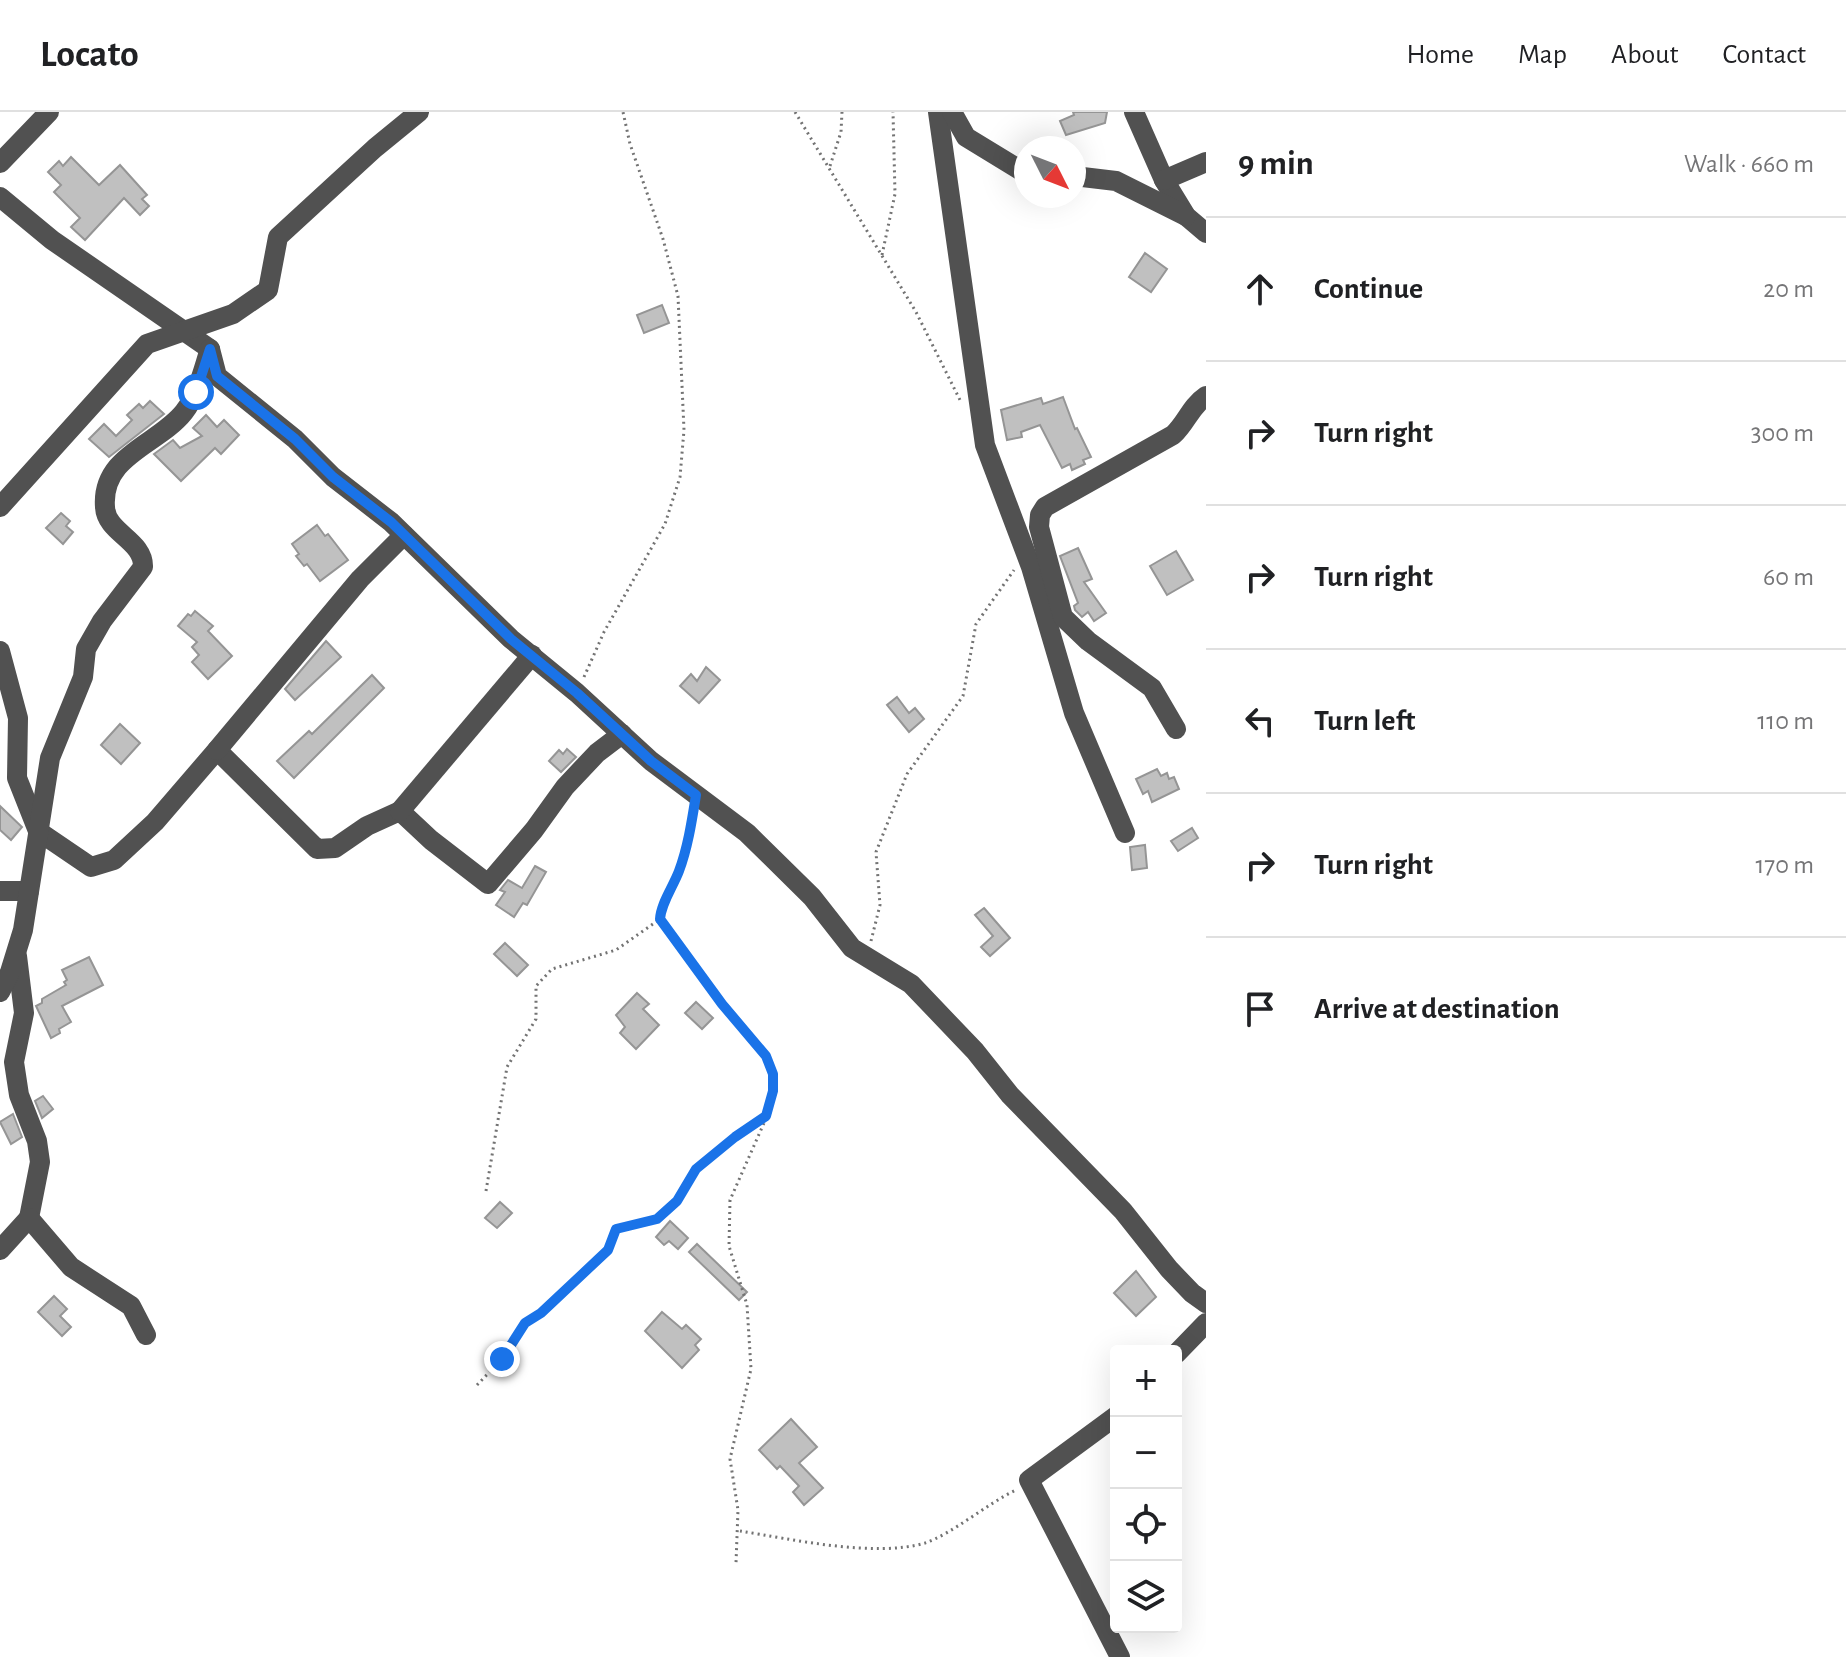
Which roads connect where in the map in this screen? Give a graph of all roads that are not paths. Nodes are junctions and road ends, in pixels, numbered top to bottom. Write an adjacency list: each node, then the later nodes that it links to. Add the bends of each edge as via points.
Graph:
1 (49, 112): 7 (street)
2 (419, 112): 14 (street, via 278,237 268,290 233,314)
3 (938, 112): 26 (street, via 985,445 1074,713)
4 (952, 112): 8 (street, via 966,137)
5 (1134, 112): 10 (street)
6 (1206, 162): 10 (street)
7 (0, 163)
8 (1014, 166)
9 (1086, 177): 12 (street, via 1116,181)
10 (1164, 180): 12 (street)
11 (0, 197): 14 (street)
12 (1186, 216): 13 (street)
13 (1206, 233)
14 (184, 333): 15 (street); 17 (street, via 147,344)
15 (210, 349): 18 (street, via 217,376); 25 (street, via 184,412 123,459 106,489 108,517 139,551 143,567 86,649 83,677 50,758)
16 (1206, 396): 21 (street, via 1173,435 1078,487 1040,515 1063,617 1152,688)
17 (0, 507)
18 (404, 535): 20 (street); 23 (street, via 360,579)
19 (0, 651): 25 (street, via 18,718 17,778)
20 (532, 655): 22 (street); 24 (street)
21 (1176, 729)
22 (622, 734): 24 (street, via 565,787 488,884); 33 (street, via 747,833 866,958 898,975 931,1004 1123,1211 1169,1269)
23 (217, 750): 24 (street, via 317,849 335,848); 25 (street, via 114,860 91,867)
24 (400, 811)
25 (38, 831): 28 (street)
26 (1125, 833)
27 (0, 891): 28 (street)
28 (29, 891): 29 (street)
29 (16, 952): 30 (street); 31 (street, via 24,1013 14,1062 40,1162)
30 (0, 992)
31 (29, 1218): 32 (street); 35 (street, via 71,1267 131,1306)
32 (0, 1250)
33 (1206, 1303)
34 (1206, 1323): 36 (street)
35 (146, 1335)
36 (1182, 1348)
37 (1115, 1417): 38 (street, via 1029,1480)
38 (1120, 1657)

